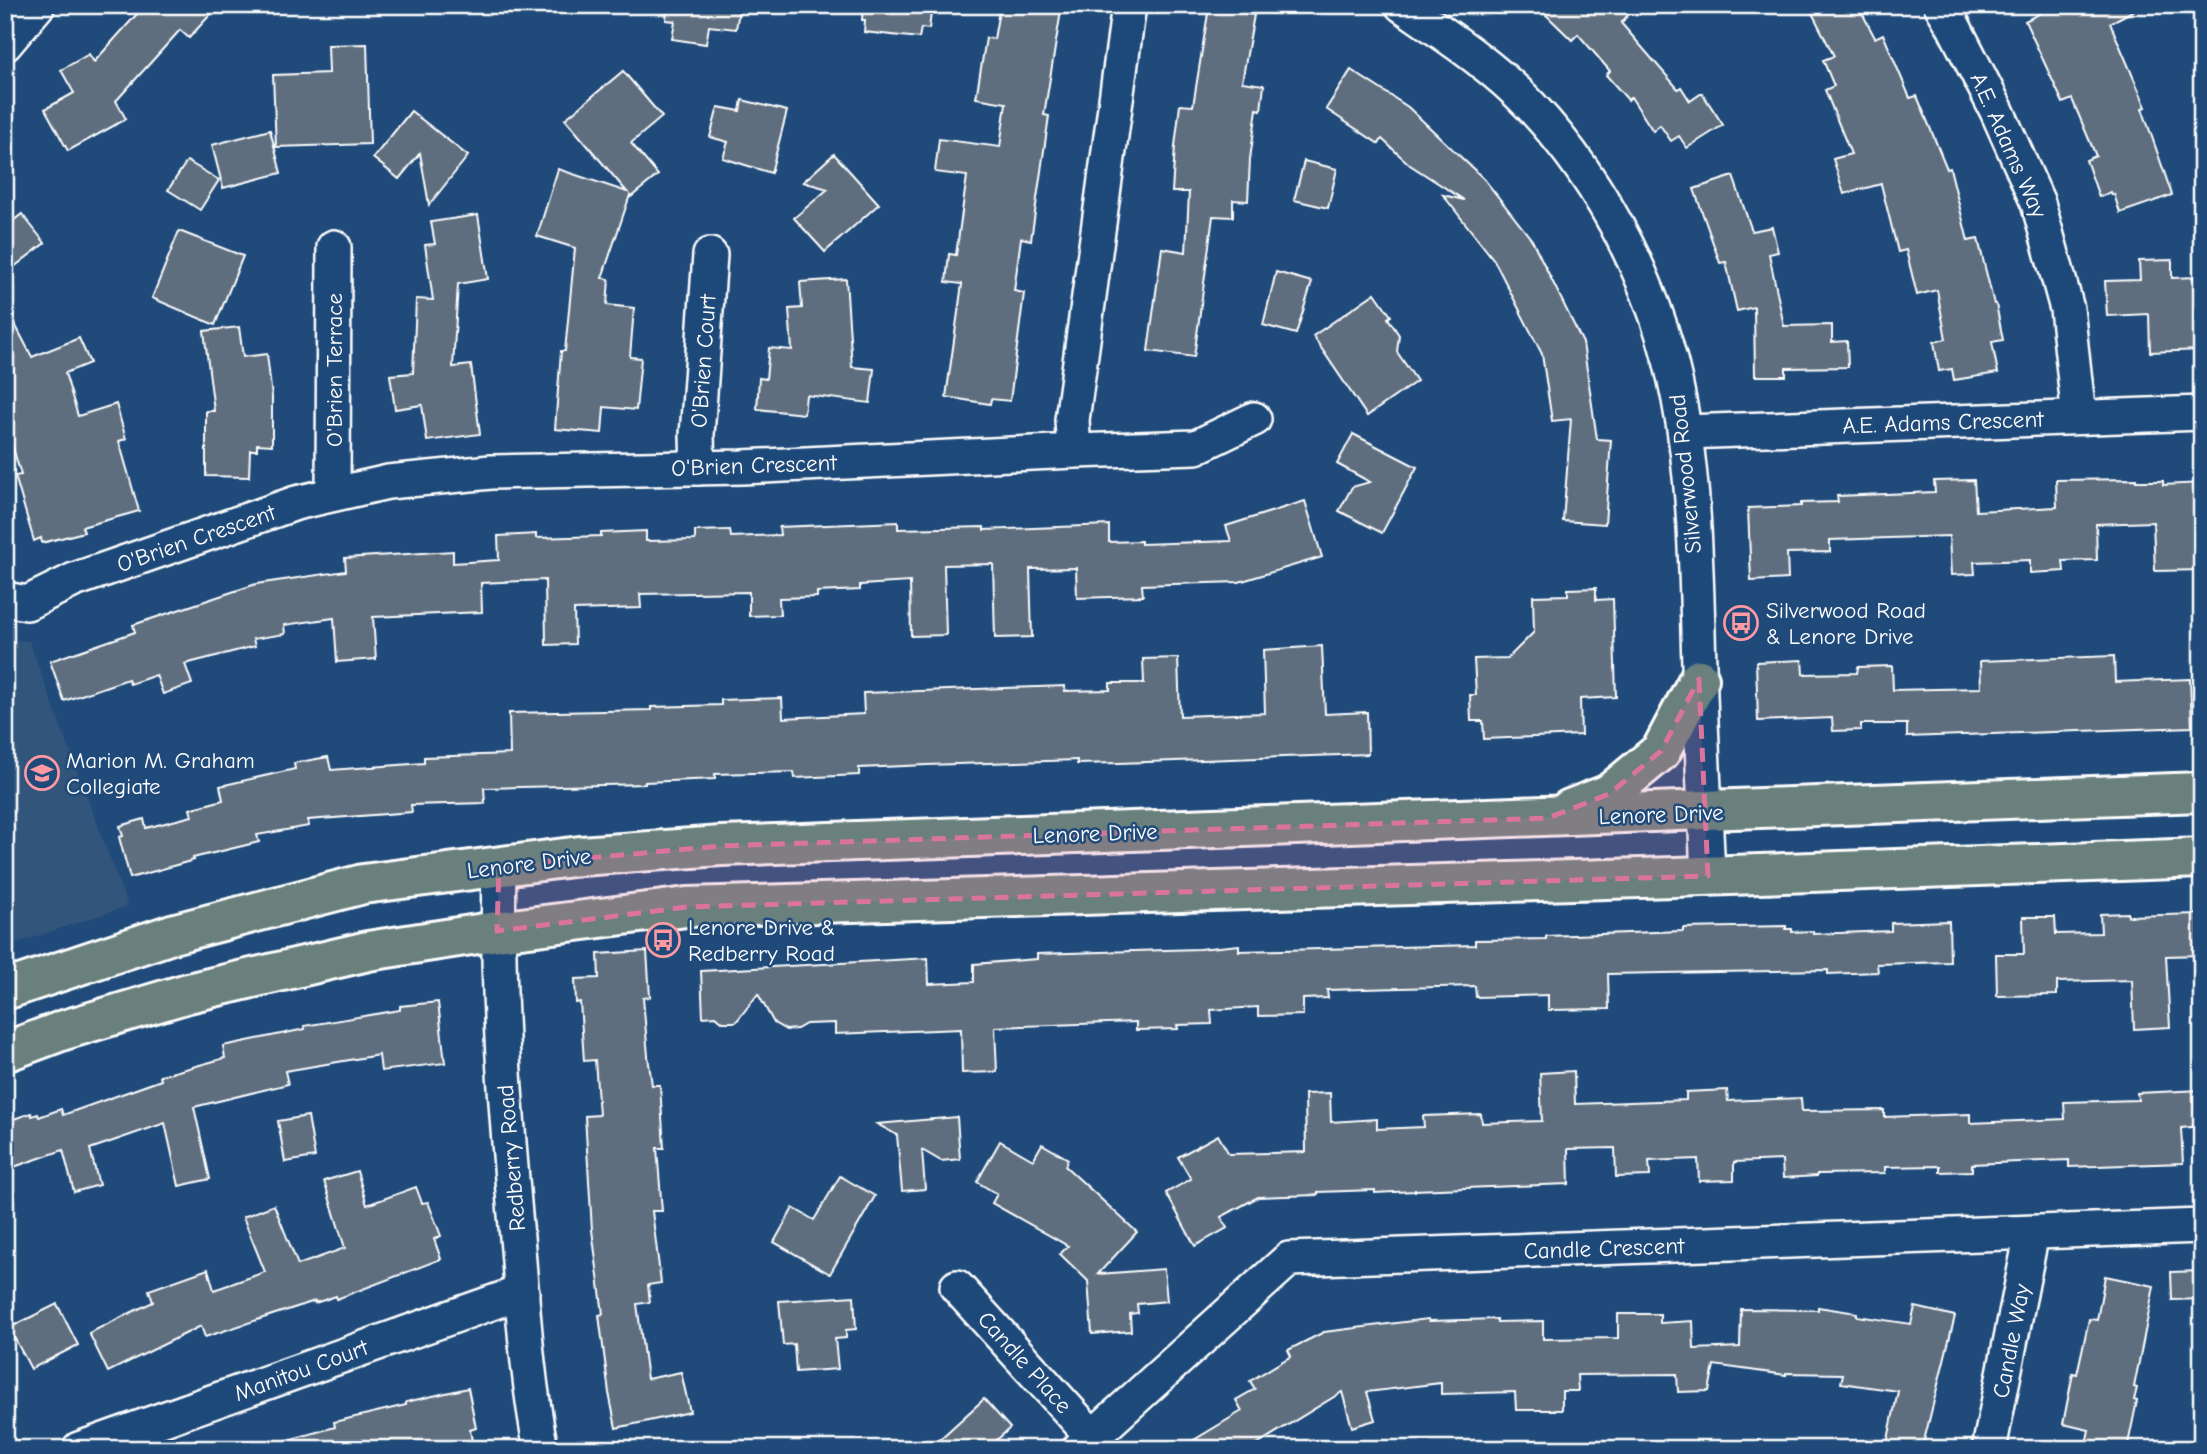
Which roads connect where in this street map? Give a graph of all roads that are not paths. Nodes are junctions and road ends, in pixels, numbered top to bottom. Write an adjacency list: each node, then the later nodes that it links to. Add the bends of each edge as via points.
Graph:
1 (38, 5): 5 (street)
2 (1129, 5): 12 (street, via 1073,419)
3 (1402, 5): 11 (street, Silverwood Road, via 1483,61 1576,159 1634,260 1665,346)
4 (1941, 5): 9 (street, A.E. Adams Way, via 1997,111 2038,203 2067,309)
5 (5, 44)
6 (334, 247): 14 (street, O'Brien Terrace)
7 (710, 255): 13 (street, O'Brien Court)
8 (2202, 413): 9 (street, A.E. Adams Crescent)
9 (2079, 416): 11 (street, A.E. Adams Crescent)
10 (1254, 419): 12 (street, O'Brien Crescent, via 1196,447)
11 (1685, 432): 16 (street, Silverwood Road)
12 (1074, 451): 13 (street, O'Brien Crescent)
13 (698, 468): 14 (street, O'Brien Crescent, via 491,472 388,482)
14 (333, 494): 15 (street, O'Brien Crescent, via 74,580 27,603)
15 (5, 599)
16 (1699, 679): 18 (street, Silverwood Road); 19 (main road, via 1661,751 1609,794)
17 (2202, 792): 18 (main road, Lenore Drive)
18 (1705, 812): 19 (main road, Lenore Drive); 22 (street, Silverwood Road)
19 (1548, 818): 21 (main road, Lenore Drive, via 721,846)
20 (2202, 858): 22 (main road)
21 (499, 866): 23 (street, Redberry Road); 24 (main road, Lenore Drive, via 363,884 172,934)
22 (1708, 876): 23 (main road, via 687,907)
23 (497, 931): 25 (main road, via 368,951 188,993); 29 (street, Redberry Road)
24 (11, 983)
25 (5, 1052)
26 (2202, 1226): 27 (street, Candle Crescent)
27 (2032, 1233): 30 (street, Candle Crescent, via 1289,1259); 33 (street, Candle Way)
28 (957, 1287): 30 (street, Candle Place)
29 (522, 1292): 31 (street, Manitou Court); 32 (street, Redberry Road)
30 (1086, 1442)
31 (79, 1449)
32 (541, 1449)
33 (1989, 1449)

